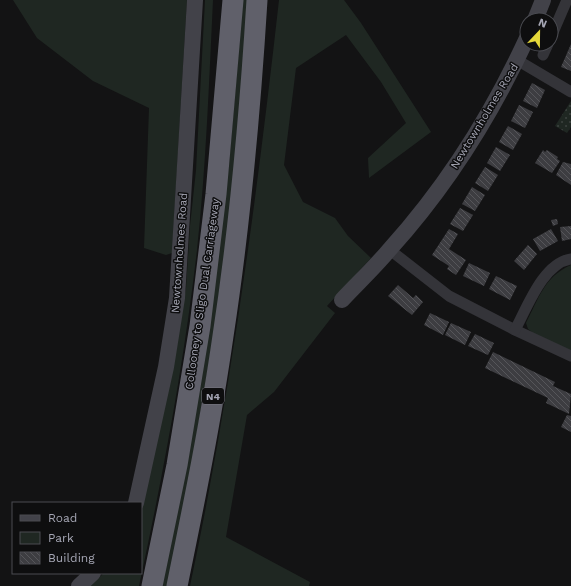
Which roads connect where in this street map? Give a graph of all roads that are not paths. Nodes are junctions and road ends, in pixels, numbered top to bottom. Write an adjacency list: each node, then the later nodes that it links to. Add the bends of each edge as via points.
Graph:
1 (194, 0): 22 (street, Newtownholmes Road, via 177,298 166,367)
2 (221, 0): 15 (highway, N4, via 214,121)
3 (233, 0): 15 (highway, Collooney to Sligo Dual Carriageway / N4)
4 (257, 0): 16 (highway, N4)
5 (272, 0): 16 (highway, N4, via 264,66)
6 (543, 0): 8 (street)
7 (568, 3): 9 (street)
8 (538, 12)
9 (559, 21)
10 (521, 52): 13 (street, Newtownholmes Road)
11 (544, 52): 12 (street)
12 (543, 55)
13 (517, 60): 14 (street); 17 (street, Newtownholmes Road, via 446,179)
14 (571, 92)
15 (216, 194): 25 (highway, Collooney to Sligo Dual Carriageway / N4, via 200,326 177,465)
16 (240, 204): 26 (highway, N4, via 223,337 200,477)
17 (390, 250): 19 (street, Newtownholmes Road); 20 (street, via 450,296)
18 (571, 259): 20 (street, via 552,267 544,276)
19 (342, 300)
20 (515, 330): 21 (street)
21 (571, 356)
22 (136, 502)
23 (92, 574): 24 (street)
24 (79, 586)
25 (152, 586)
26 (177, 586)

